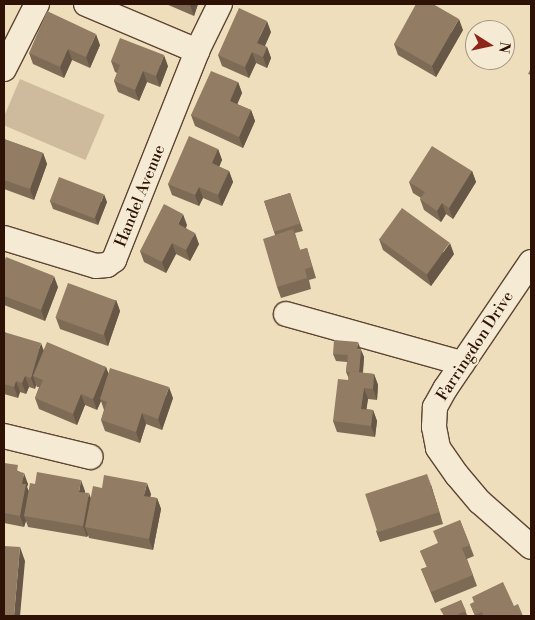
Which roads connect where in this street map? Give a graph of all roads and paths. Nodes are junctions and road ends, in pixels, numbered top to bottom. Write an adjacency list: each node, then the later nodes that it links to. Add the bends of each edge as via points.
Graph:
1 (37, 4): 4 (street)
2 (86, 4): 5 (street)
3 (220, 4): 5 (street, Handel Avenue)
4 (13, 30): 6 (street)
5 (197, 51): 7 (street, Handel Avenue, via 114,260 107,265 96,266)
6 (4, 70)
7 (4, 238)
8 (531, 262): 10 (street, Farringdon Drive)
9 (286, 314): 10 (street)
10 (462, 363): 13 (street, Farringdon Drive, via 436,407 434,427 438,448 480,502)
11 (4, 436): 12 (street)
12 (91, 456)
13 (531, 547)

